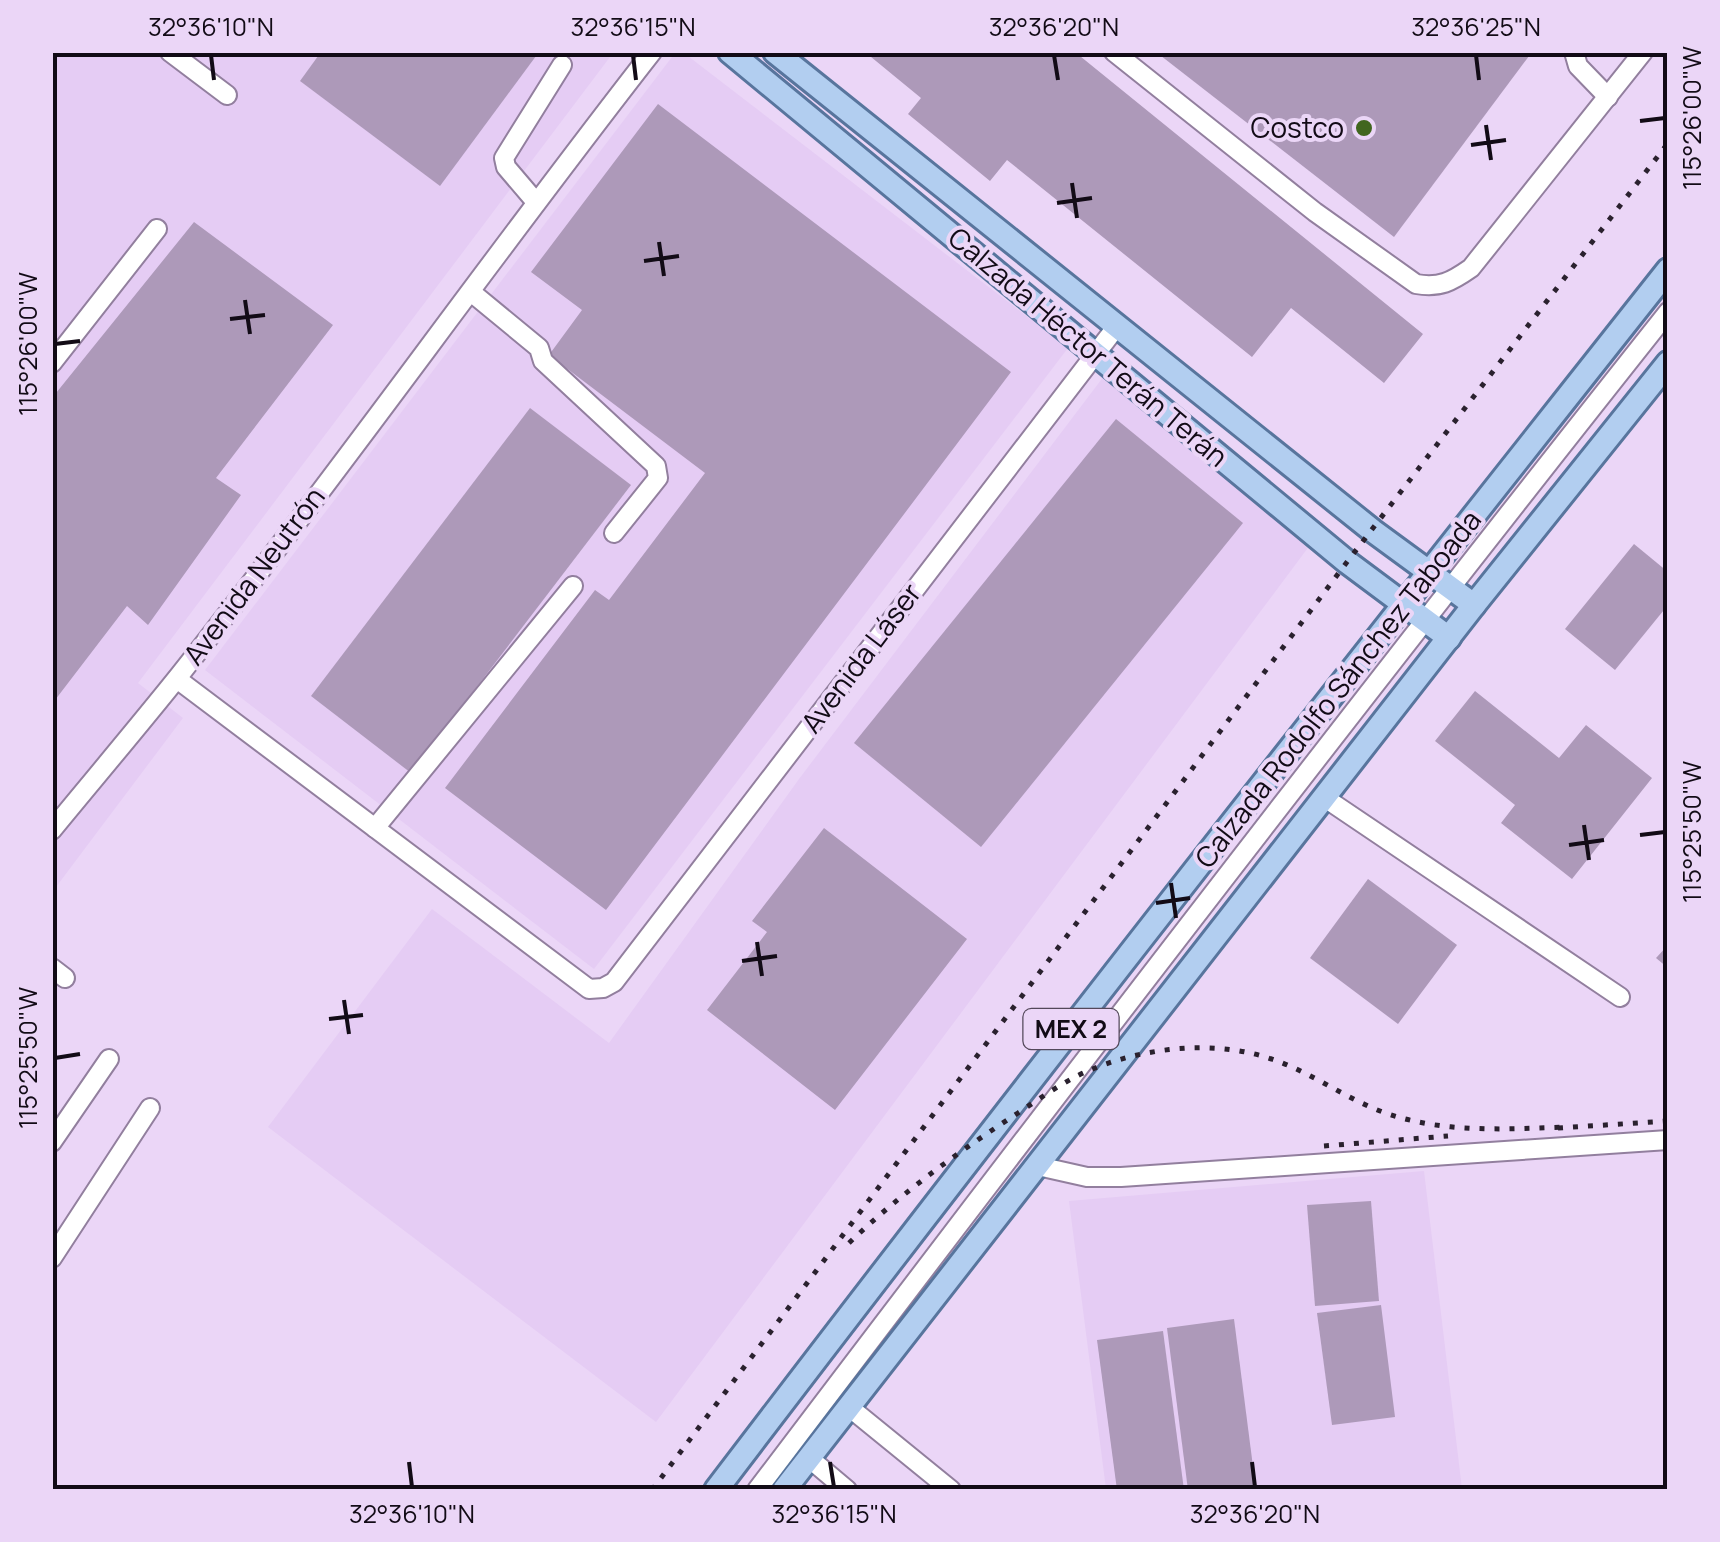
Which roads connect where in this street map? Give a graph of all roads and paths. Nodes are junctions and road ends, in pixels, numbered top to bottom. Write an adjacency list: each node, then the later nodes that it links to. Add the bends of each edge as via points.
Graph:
1 (170, 52): 9 (lane)
2 (730, 52): 17 (main road, Calzada Héctor Terán Terán)
3 (775, 52): 16 (main road, Calzada Héctor Terán Terán)
4 (1114, 52): 10 (lane, via 1315,212 1416,284 1434,287 1471,268)
5 (1574, 52): 10 (lane, via 1578,66)
6 (1644, 52): 10 (lane)
7 (648, 54): 11 (lane, Avenida Neutrón)
8 (562, 64): 11 (lane, via 504,158)
9 (227, 95)
10 (1608, 98)
11 (535, 202): 14 (lane, Avenida Neutrón)
12 (156, 229): 19 (lane)
13 (1668, 270): 21 (main road, Calzada Rodolfo Sánchez Taboada / MEX 2)
14 (471, 292): 20 (lane, via 539,348 543,361 656,466 658,478); 28 (lane, Avenida Neutrón)
15 (1668, 312): 23 (lane)
16 (1117, 326): 17 (lane, Avenida Láser); 21 (main road, Calzada Héctor Terán Terán)
17 (1094, 353): 24 (main road, Calzada Héctor Terán Terán); 32 (lane, Avenida Láser, via 614,982)
18 (1668, 363): 25 (main road, Calzada Rodolfo Sánchez Taboada / MEX 2)
19 (52, 364)
20 (614, 533)
21 (1428, 570): 23 (main road, Calzada Héctor Terán Terán); 24 (main road, Calzada Rodolfo Sánchez Taboada / MEX 2)
22 (574, 586): 30 (lane)
23 (1450, 586): 25 (main road, Calzada Héctor Terán Terán); 26 (lane)
24 (1403, 602): 26 (main road, Calzada Héctor Terán Terán); 42 (main road, Calzada Rodolfo Sánchez Taboada / MEX 2)
25 (1474, 605): 27 (main road, Calzada Rodolfo Sánchez Taboada / MEX 2)
26 (1426, 618): 27 (main road, Calzada Héctor Terán Terán); 43 (lane)
27 (1449, 638): 29 (main road, Calzada Rodolfo Sánchez Taboada / MEX 2)
28 (176, 679): 30 (lane, Avenida Neutrón); 31 (lane)
29 (1325, 798): 33 (lane); 38 (main road, Calzada Rodolfo Sánchez Taboada / MEX 2)
30 (375, 828): 32 (lane, Avenida Neutrón, via 589,989)
31 (52, 830)
32 (603, 988)
33 (1620, 997)
34 (109, 1059): 37 (lane)
35 (150, 1108): 39 (lane)
36 (1668, 1140): 38 (lane, via 1121,1177)
37 (52, 1142)
38 (1038, 1166): 40 (main road, Calzada Rodolfo Sánchez Taboada / MEX 2)
39 (52, 1258)
40 (849, 1407): 41 (main road, Calzada Rodolfo Sánchez Taboada / MEX 2); 46 (lane)
41 (809, 1458): 44 (main road, Calzada Rodolfo Sánchez Taboada / MEX 2); 45 (lane)
42 (716, 1490)
43 (756, 1490)
44 (784, 1490)
45 (847, 1490)
46 (951, 1490)

